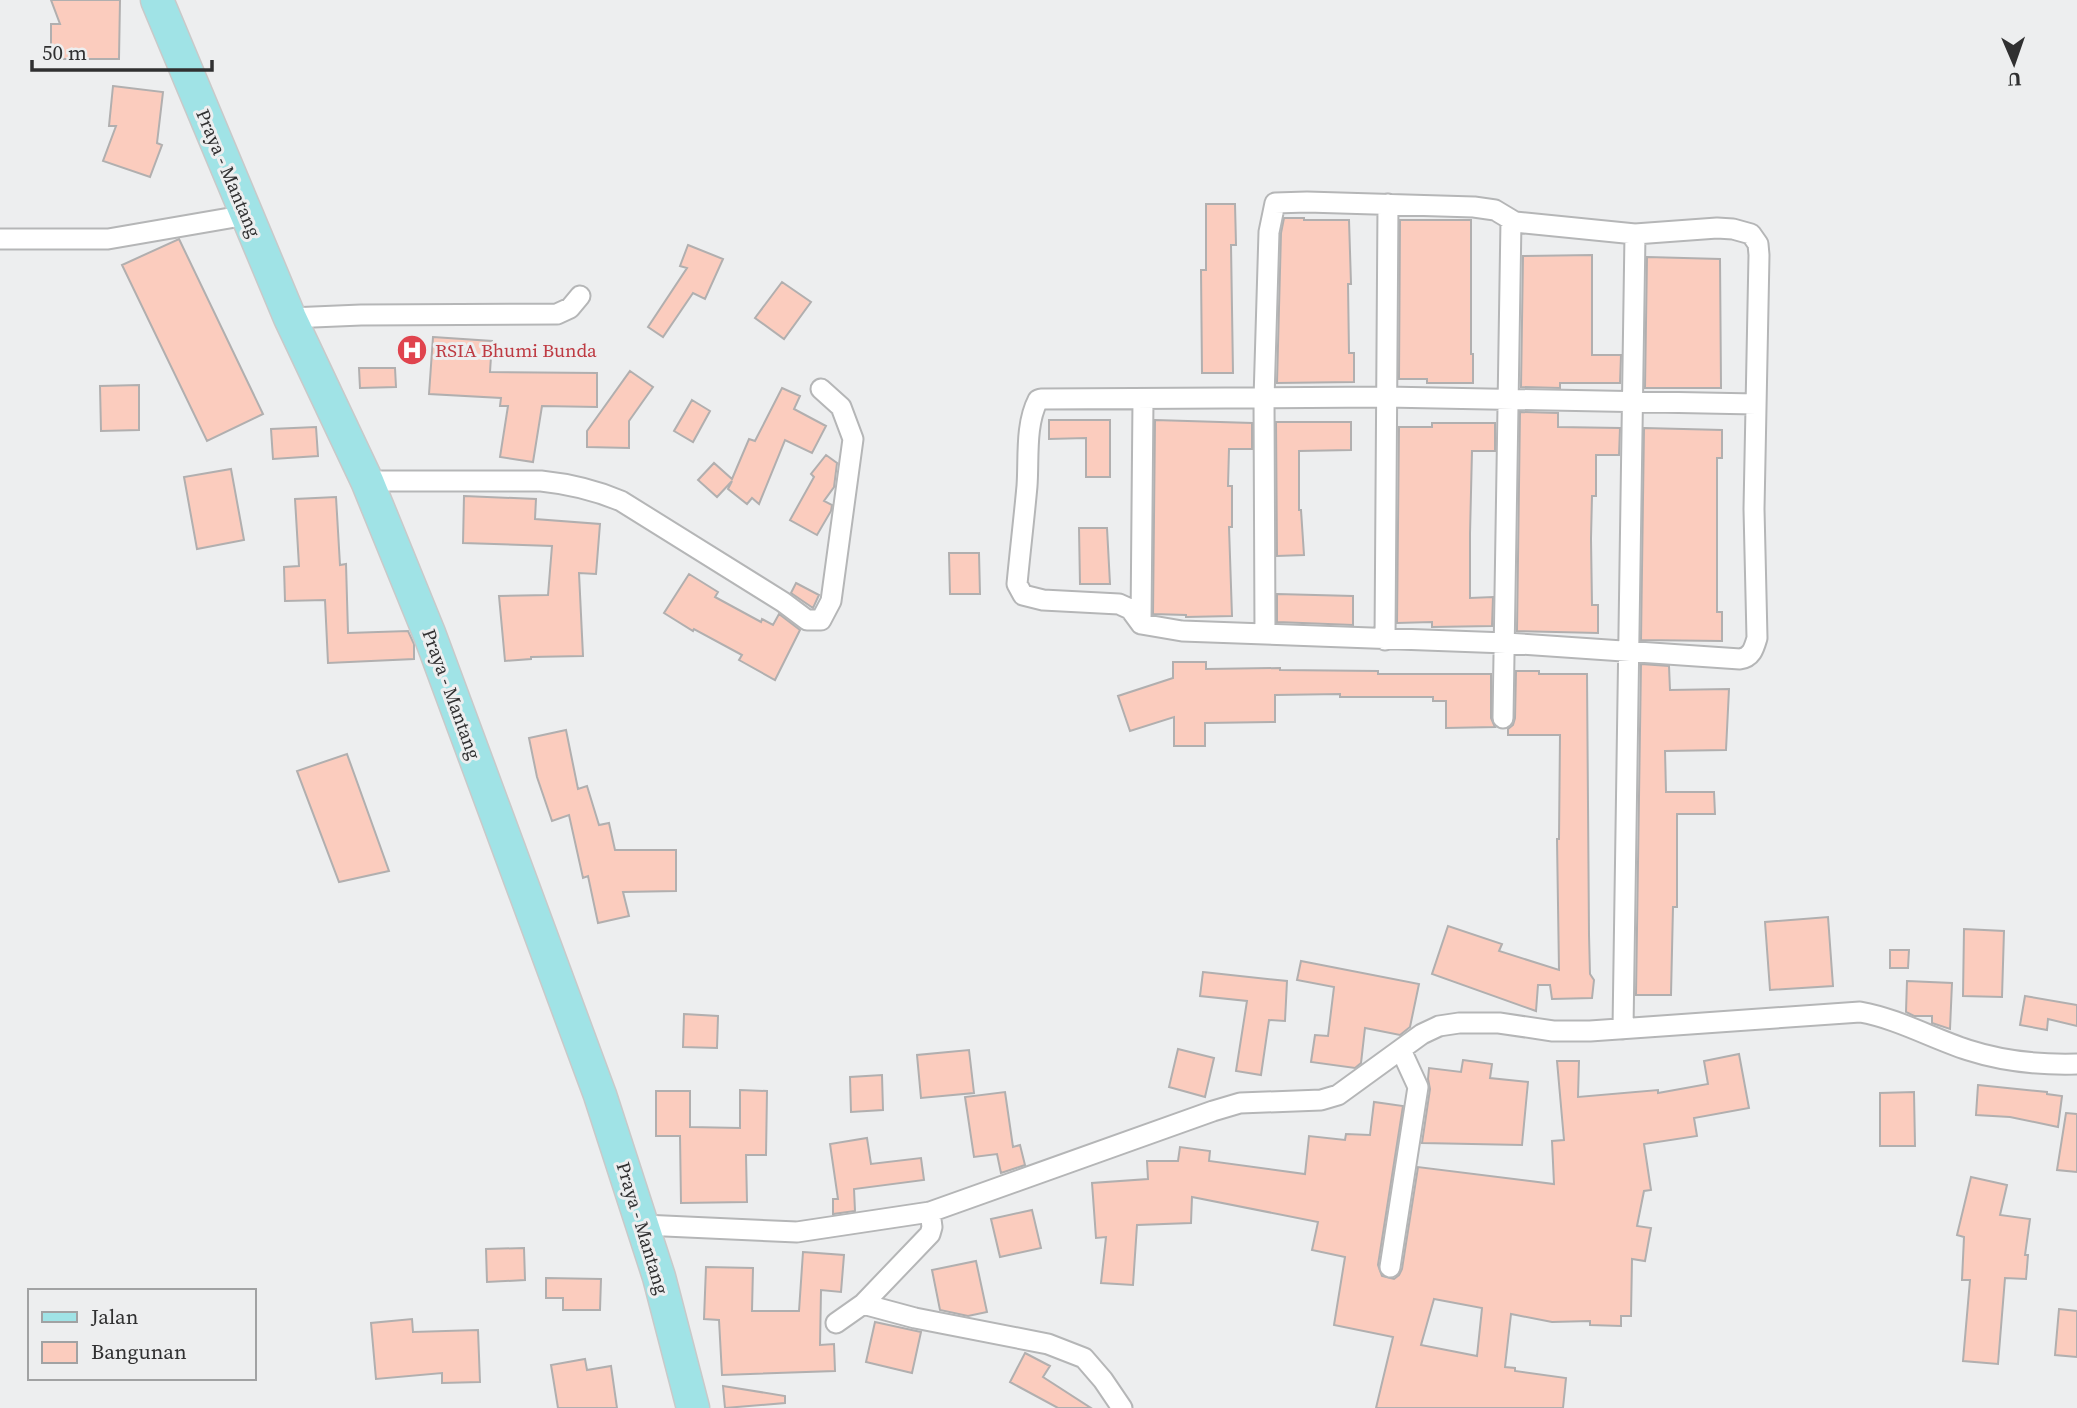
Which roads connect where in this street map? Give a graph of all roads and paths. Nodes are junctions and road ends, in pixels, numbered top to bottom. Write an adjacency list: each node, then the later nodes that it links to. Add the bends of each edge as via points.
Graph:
1 (157, 0): 3 (main road, Praya - Mantang)
2 (1388, 204): 4 (street, via 1485,208); 10 (street); 12 (street, via 1275,203 1269,232)
3 (247, 215): 6 (street, via 108,239); 8 (main road, Praya - Mantang)
4 (1511, 220): 5 (street); 13 (street)
5 (1635, 234): 14 (street); 15 (street, via 1733,229 1755,237 1759,255)
6 (0, 239)
7 (580, 296): 8 (street, via 557,314)
8 (290, 318): 16 (main road, Praya - Mantang)
9 (821, 389): 16 (street, via 841,407 853,439 831,601 821,620 807,620 621,501 593,490 541,481)
10 (1385, 397): 12 (street); 13 (street); 19 (street)
11 (1143, 399): 12 (street); 17 (street); 17 (street, via 1038,400 1029,442 1017,584 1023,595 1043,600 1122,605)
12 (1264, 399): 18 (street)
13 (1509, 400): 14 (street); 20 (street)
14 (1632, 402): 15 (street); 21 (street)
15 (1756, 404): 21 (street, via 1754,651 1740,659)
16 (367, 481): 27 (main road, Praya - Mantang, via 429,633 600,1095)
17 (1141, 624): 18 (street, via 1182,631)
18 (1265, 634): 19 (street)
19 (1385, 640): 20 (street)
20 (1506, 643): 21 (street); 22 (street)
21 (1630, 651): 23 (street)
22 (1503, 718)
23 (1623, 1029): 24 (street, via 1553,1031 1460,1023 1422,1034); 25 (street, via 1860,1012 1903,1023 1969,1051)
24 (1401, 1050): 26 (street, via 1338,1095 1321,1100 1240,1103); 28 (street, via 1418,1087)
25 (2077, 1064)
26 (930, 1212): 27 (street, via 797,1232); 29 (street, via 930,1234)
27 (643, 1225): 31 (main road, Praya - Mantang)
28 (1390, 1266)
29 (863, 1304): 30 (street); 32 (street, via 1048,1344 1084,1358)
30 (836, 1323)
31 (694, 1408)
32 (1122, 1408)

